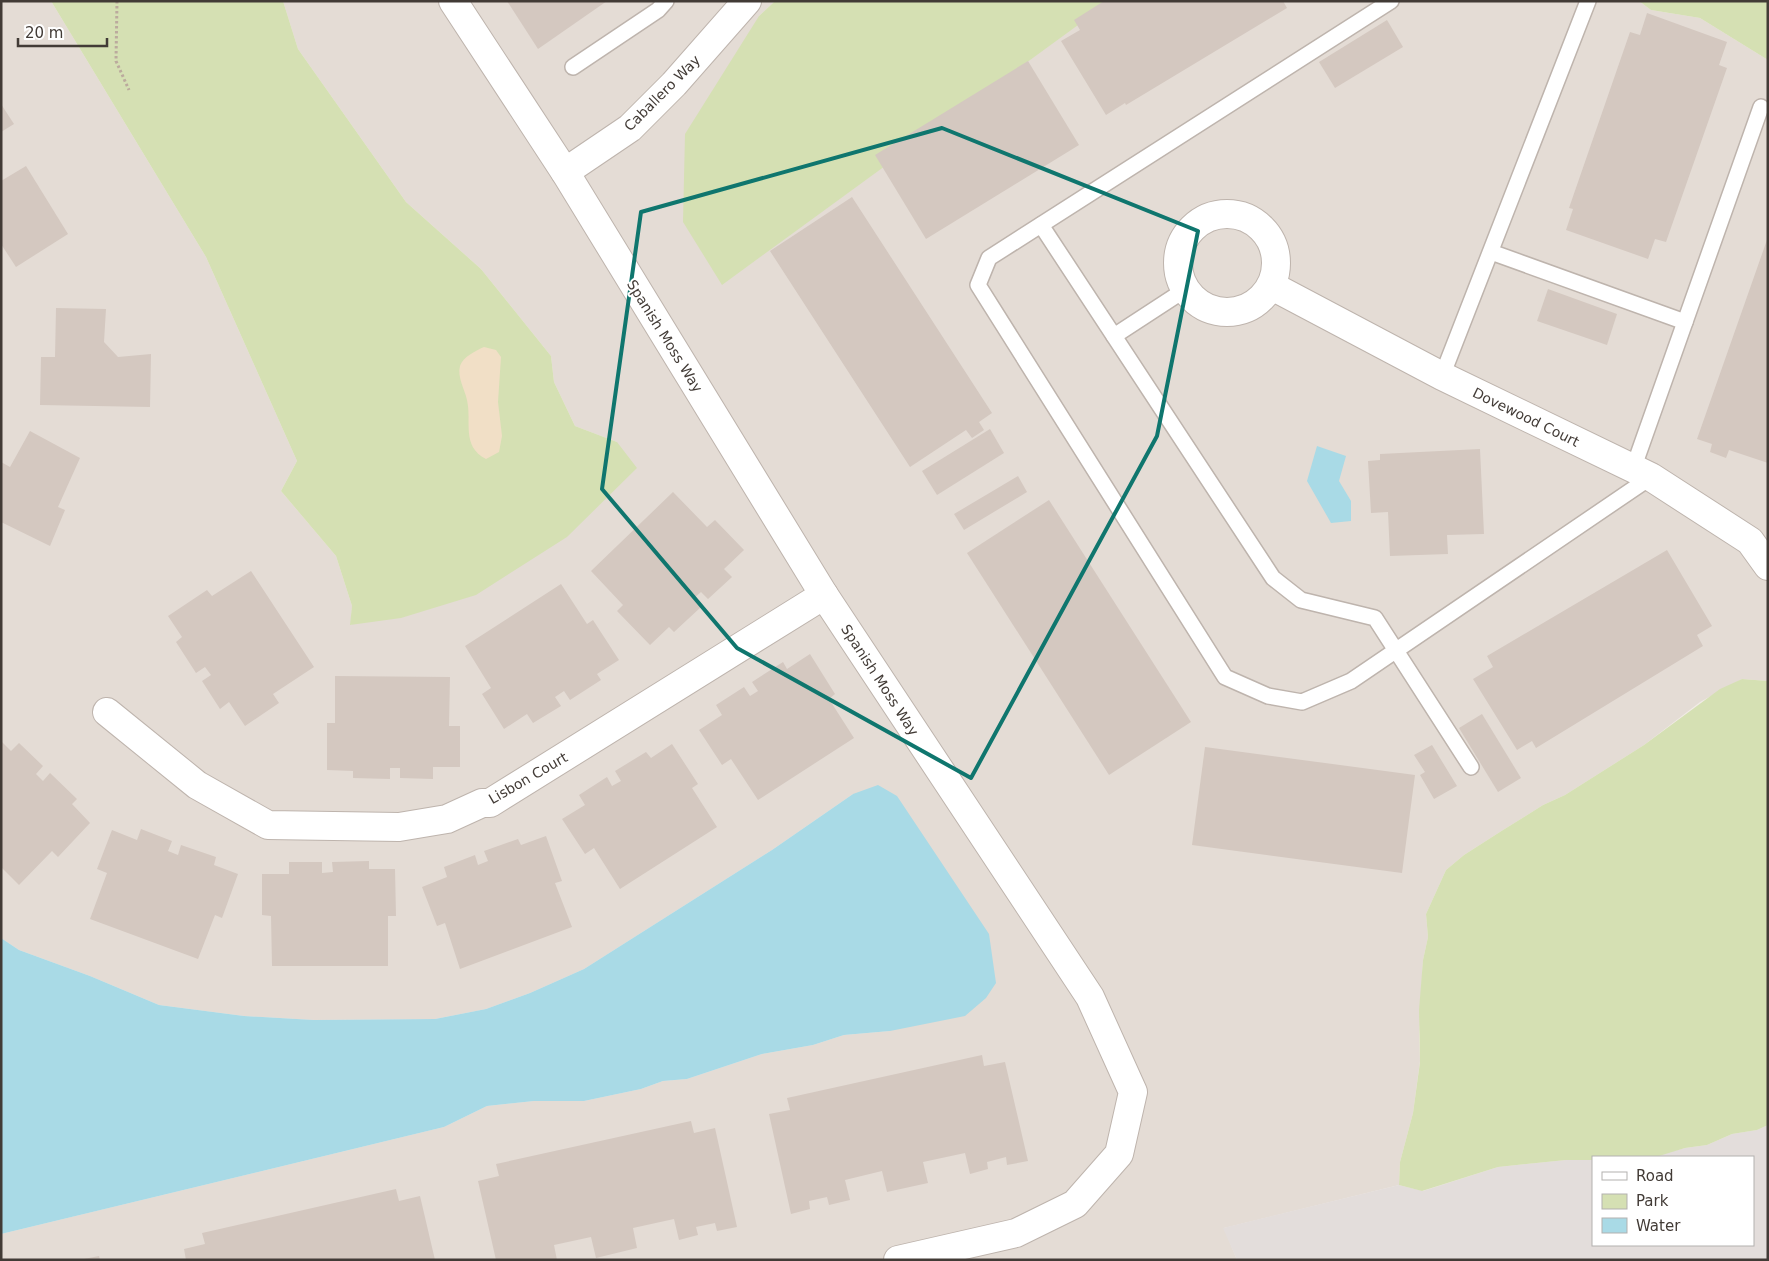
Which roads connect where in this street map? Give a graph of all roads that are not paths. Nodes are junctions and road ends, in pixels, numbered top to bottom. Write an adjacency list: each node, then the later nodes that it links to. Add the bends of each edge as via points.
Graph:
1 (453, 1): 8 (street, Spanish Moss Way)
2 (666, 1): 6 (lane, via 658,10)
3 (747, 1): 8 (street, Caballero Way, via 674,84 630,128)
4 (1391, 1): 9 (lane)
5 (1588, 1): 10 (lane)
6 (573, 67)
7 (1761, 107): 13 (lane)
8 (565, 172): 18 (street, Spanish Moss Way)
9 (1041, 225): 14 (lane); 19 (lane, via 989,258 978,286 1225,677 1268,696 1302,702 1351,681)
10 (1491, 252): 13 (lane); 15 (lane)
11 (1272, 286): 12 (street, via 1256,303 1234,312 1218,312 1203,306); 12 (street, via 1276,253 1270,237 1259,224 1244,216 1228,213 1211,216 1196,224 1185,236 1179,251 1178,267); 15 (street, Dovewood Court)
12 (1186, 289): 14 (lane)
13 (1685, 322): 16 (lane)
14 (1114, 336): 19 (lane, via 1273,578 1301,600 1376,618)
15 (1442, 376): 16 (street, Dovewood Court)
16 (1642, 473): 17 (street, Dovewood Court, via 1750,541); 19 (lane)
17 (1768, 566)
18 (824, 595): 20 (street, Lisbon Court, via 490,803 482,803 447,820 399,827 268,824 197,785); 22 (street, Spanish Moss Way, via 1090,997 1133,1092 1119,1154 1074,1204 1016,1233)
19 (1395, 651): 21 (lane)
20 (107, 712)
21 (1471, 767)
22 (898, 1260)

